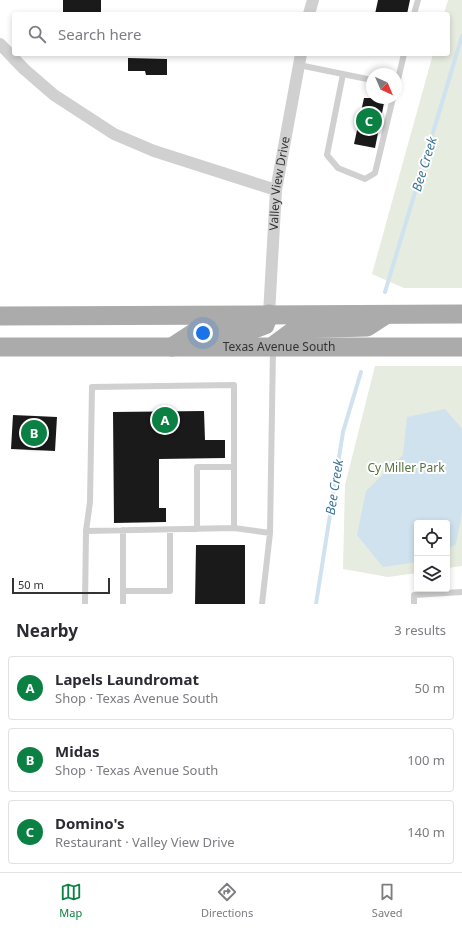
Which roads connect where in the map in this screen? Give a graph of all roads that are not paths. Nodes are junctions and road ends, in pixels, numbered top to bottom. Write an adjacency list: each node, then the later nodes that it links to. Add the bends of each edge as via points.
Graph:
1 (313, 0): 3 (street)
2 (418, 0): 4 (lane)
3 (310, 12)
4 (415, 12)
5 (0, 44): 12 (street, via 24,70 54,95 114,134 154,151)
6 (403, 56): 8 (lane)
7 (300, 59): 9 (lane); 12 (street, Valley View Drive)
8 (400, 68)
9 (343, 74): 10 (lane); 11 (lane, via 327,156 338,168 365,179 375,173)
10 (366, 79)
11 (392, 104)
12 (276, 190): 13 (street, Valley View Drive)
13 (269, 314): 14 (main road); 16 (main road); 19 (main road, via 265,325 252,330 198,330)
14 (388, 314): 15 (main road); 17 (main road, via 367,327 296,329)
15 (462, 314)
16 (0, 316)
17 (273, 346): 19 (main road, Texas Avenue South); 20 (main road, Texas Avenue South); 27 (lane)
18 (0, 347): 19 (main road, Texas Avenue South)
19 (172, 347)
20 (462, 347)
21 (234, 467): 22 (lane); 23 (lane, via 197,467); 26 (lane, via 234,385 92,387 90,502)
22 (234, 528): 23 (lane); 27 (lane)
23 (196, 529): 25 (lane)
24 (123, 530): 25 (lane); 26 (lane); 28 (lane)
25 (170, 530): 28 (lane, via 170,591)
26 (86, 531): 30 (lane)
27 (270, 533): 32 (lane)
28 (123, 591): 31 (lane)
29 (462, 592): 33 (lane, via 414,595)
30 (85, 604)
31 (123, 604)
32 (262, 604)
33 (414, 604)

